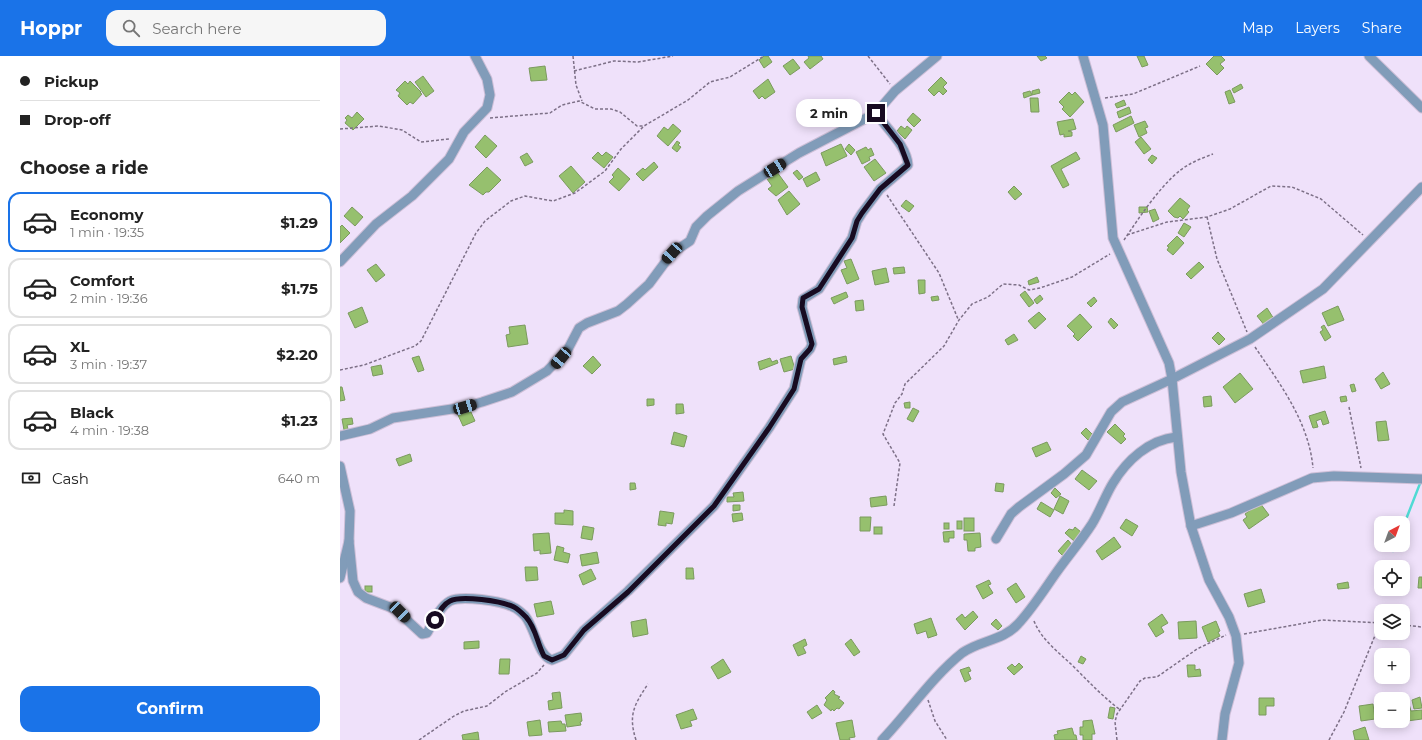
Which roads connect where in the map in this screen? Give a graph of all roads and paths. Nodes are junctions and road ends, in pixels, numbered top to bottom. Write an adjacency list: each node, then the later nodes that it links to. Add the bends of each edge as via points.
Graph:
1 (475, 56): 16 (street, via 487,78 490,95 487,108)
2 (573, 56): 10 (path)
3 (673, 56): 10 (path, via 638,62 614,61)
4 (764, 56): 17 (path, via 730,77 710,82 688,100)
5 (868, 56): 11 (path)
6 (936, 56): 11 (street)
7 (1083, 56): 12 (street)
8 (1369, 56): 14 (street)
9 (1200, 66): 12 (path, via 1133,94)
10 (574, 71): 13 (path)
11 (895, 91): 15 (street)
12 (1095, 99): 26 (street, via 1103,125 1113,238)
13 (582, 101): 16 (path, via 565,103 550,114); 17 (path, via 595,109 620,112 637,126)
14 (1422, 108)
15 (876, 113): 21 (street, via 900,144 908,161 906,168); 33 (street, via 799,153 738,191 698,224 690,241 672,253 649,284 628,304 579,328 568,350 548,371 512,392 482,402 393,418 370,429)
16 (475, 119): 19 (street)
17 (644, 126): 30 (path, via 620,149 606,171 575,194 553,201 525,196 505,204 485,221 476,233 421,341 415,346 364,365)
18 (340, 129): 19 (path, via 369,126 397,129 411,134 420,142)
19 (460, 138): 27 (street, via 453,154 430,179 376,224)
20 (1213, 154): 24 (path, via 1189,164 1170,181)
21 (885, 185): 28 (path, via 889,198 939,273); 50 (street, via 862,213 852,238 822,284 816,291 803,298 802,307 811,347 801,359 794,389 769,428 706,514 628,592 584,630 564,655 556,660)
22 (1422, 187): 25 (street)
23 (1207, 218): 24 (path, via 1167,222); 25 (path, via 1271,186 1292,187 1321,199); 29 (path, via 1217,259)
24 (1127, 235): 26 (path)
25 (1369, 240): 29 (street, via 1323,289)
26 (1117, 250): 28 (path, via 1072,276 1040,288 1029,290 1019,285 1001,285 988,297 972,304); 31 (street, via 1161,342)
27 (340, 262)
28 (959, 320): 39 (path, via 944,346 905,384 883,430 885,439 900,463)
29 (1250, 339): 31 (street); 36 (path, via 1295,409 1312,456)
30 (340, 370)
31 (1172, 379): 34 (street); 41 (street, via 1122,402 1111,412 1086,455 1011,514)
32 (1349, 407): 37 (path)
33 (340, 436)
34 (1176, 437): 40 (street); 44 (street, via 1163,438 1144,448 1133,458 1113,482 1101,509 1083,537)
35 (340, 466): 42 (street, via 349,502)
36 (1312, 478): 37 (street); 40 (street, via 1231,513)
37 (1362, 478): 38 (street)
38 (1422, 479)
39 (894, 506)
40 (1191, 526): 48 (street, via 1209,580)
41 (996, 539)
42 (349, 541): 43 (street); 50 (street, via 353,581 358,592 366,598 395,609 422,634 427,633 442,607 454,599 505,604 518,610 530,622 542,652)
43 (340, 578)
44 (1029, 610): 52 (street, via 1009,632 963,653); 53 (path, via 1035,625 1053,648 1098,693)
45 (1374, 623): 48 (path, via 1322,620)
46 (1410, 626): 47 (path)
47 (1422, 627)
48 (1235, 634): 53 (path, via 1198,649 1157,677 1145,678); 59 (street, via 1239,663 1225,714)
49 (1374, 640): 60 (path, via 1344,712)
50 (548, 659): 54 (path, via 537,673 487,706 454,716)
51 (648, 684): 55 (path, via 636,703 631,720)
52 (925, 692): 56 (street); 57 (path, via 936,721)
53 (1119, 709): 58 (path, via 1115,722)
54 (419, 740)
55 (636, 740)
56 (882, 740)
57 (947, 740)
58 (1117, 740)
59 (1222, 740)
60 (1328, 740)

